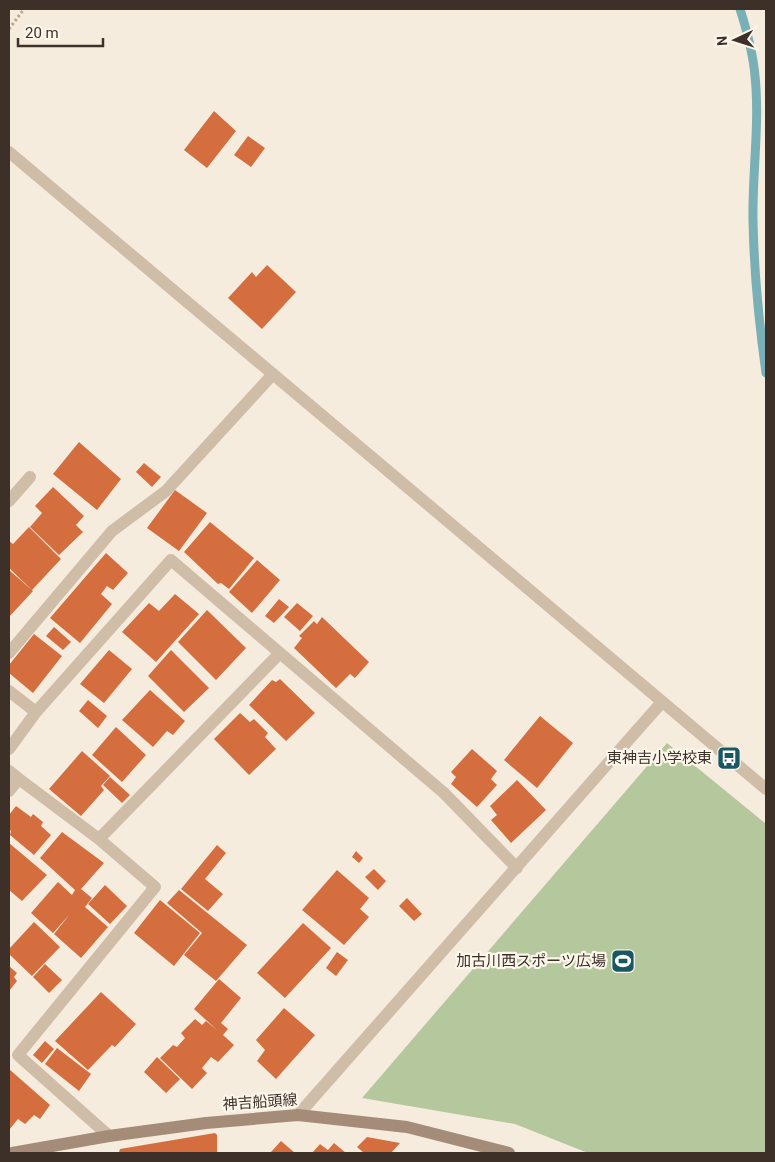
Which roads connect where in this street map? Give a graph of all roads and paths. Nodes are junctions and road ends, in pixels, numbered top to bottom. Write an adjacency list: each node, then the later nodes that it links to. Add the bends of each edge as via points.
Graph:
1 (24, 9): 2 (path)
2 (9, 28)
3 (9, 152): 4 (street)
4 (273, 374): 7 (street, via 166,491 112,531); 10 (street)
5 (30, 477): 6 (street)
6 (9, 501)
7 (9, 653)
8 (279, 654): 11 (street, via 171,560); 17 (street); 18 (street, via 444,793)
9 (9, 691): 11 (street)
10 (662, 702): 15 (street); 18 (street)
11 (36, 712): 12 (street)
12 (9, 749)
13 (9, 771): 14 (street)
14 (19, 779): 16 (street); 17 (street)
15 (766, 789)
16 (9, 791)
17 (99, 839): 20 (street, via 155,887 18,1055)
18 (518, 868): 19 (street)
19 (298, 1115): 20 (main road, 神吉船頭線); 21 (main road, 神吉船頭線, via 407,1127)
20 (110, 1136): 22 (main road, 神吉船頭線)
21 (504, 1152)
22 (12, 1153)

